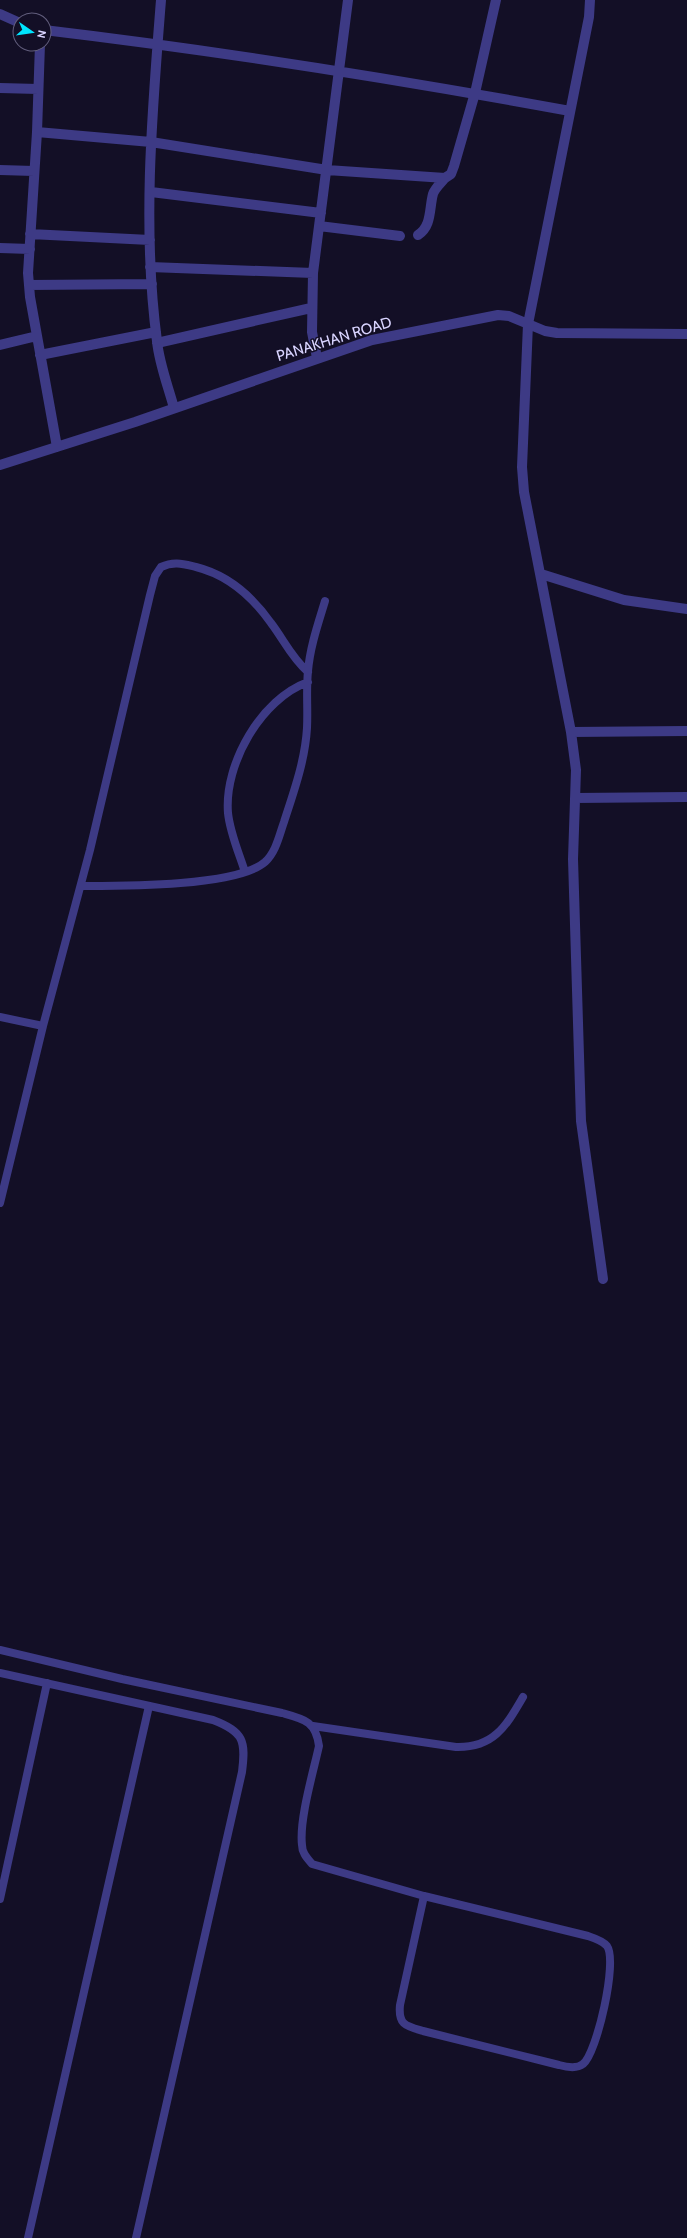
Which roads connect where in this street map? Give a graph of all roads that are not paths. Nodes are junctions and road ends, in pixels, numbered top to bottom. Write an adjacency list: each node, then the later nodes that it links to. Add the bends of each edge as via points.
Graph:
1 (161, 0): 8 (street)
2 (348, 0): 10 (street)
3 (496, 0): 13 (street)
4 (590, 0): 14 (street, via 589,17)
5 (0, 14): 6 (street)
6 (12, 19)
7 (52, 31): 8 (street)
8 (157, 43): 10 (street); 16 (street)
9 (40, 52): 12 (street)
10 (339, 70): 13 (street); 18 (street)
11 (0, 88): 12 (street)
12 (38, 89): 15 (street)
13 (475, 93): 14 (street); 20 (street, via 454,166 451,174)
14 (570, 111): 35 (street)
15 (37, 132): 16 (street); 19 (street)
16 (151, 142): 18 (street); 21 (street)
17 (0, 170): 19 (street)
18 (327, 170): 20 (street); 22 (street)
19 (34, 171): 24 (street)
20 (445, 178): 25 (street, via 434,192 428,224)
21 (151, 192): 22 (street); 27 (street)
22 (321, 213): 23 (street)
23 (319, 226): 26 (street); 31 (street)
24 (30, 234): 27 (street); 29 (street)
25 (418, 235)
26 (400, 236)
27 (150, 240): 30 (street)
28 (0, 248): 29 (street)
29 (30, 249): 33 (street)
30 (150, 267): 31 (street); 32 (street)
31 (314, 273): 34 (street)
32 (152, 284): 33 (street); 38 (street)
33 (29, 285): 37 (street)
34 (311, 308): 38 (street); 41 (street)
35 (528, 324): 36 (street, PANAKHAN ROAD, via 557,333); 41 (street, PANAKHAN ROAD, via 509,316 498,315 372,340); 45 (street, via 522,467 524,492)
36 (687, 334)
37 (37, 336): 39 (street); 40 (street)
38 (156, 338): 40 (street); 42 (street)
39 (0, 344)
40 (40, 355): 43 (street)
41 (317, 358): 42 (street, PANAKHAN ROAD)
42 (174, 408): 43 (street, PANAKHAN ROAD)
43 (57, 447): 44 (street, PANAKHAN ROAD)
44 (0, 465)
45 (541, 574): 47 (street, via 624,600); 51 (street)
46 (325, 601): 48 (lane, via 314,636)
47 (687, 609)
48 (308, 672): 49 (lane); 55 (lane, via 295,661 271,622 231,580 207,570 177,563 161,567 155,576 150,595)
49 (308, 682): 54 (lane, via 307,728 298,779 272,855 264,863); 54 (lane, via 293,687 272,704 249,736 230,779 228,812)
50 (687, 731): 51 (street)
51 (571, 732): 53 (street, via 576,770)
52 (687, 797): 53 (street)
53 (575, 798): 59 (street, via 573,859 581,1121)
54 (245, 872): 55 (lane, via 191,882 141,887)
55 (81, 886): 57 (lane)
56 (0, 1016): 57 (lane)
57 (43, 1026): 58 (lane)
58 (0, 1203)
59 (603, 1279)
60 (0, 1650): 65 (lane, via 282,1713 301,1718)
61 (0, 1673): 62 (lane)
62 (47, 1683): 64 (lane); 67 (lane)
63 (523, 1697): 65 (lane, via 496,1736 470,1748)
64 (149, 1706): 68 (lane); 69 (lane, via 227,1725 242,1739 244,1752 242,1772)
65 (313, 1726): 66 (lane, via 319,1746 302,1830 304,1855 312,1864 323,1869)
66 (424, 1896): 66 (lane, via 400,2005 399,2015 402,2022 408,2027 559,2065 582,2066 590,2057 603,2008 611,1968 611,1956 607,1947 588,1936)
67 (0, 1899)
68 (28, 2238)
69 (136, 2238)

